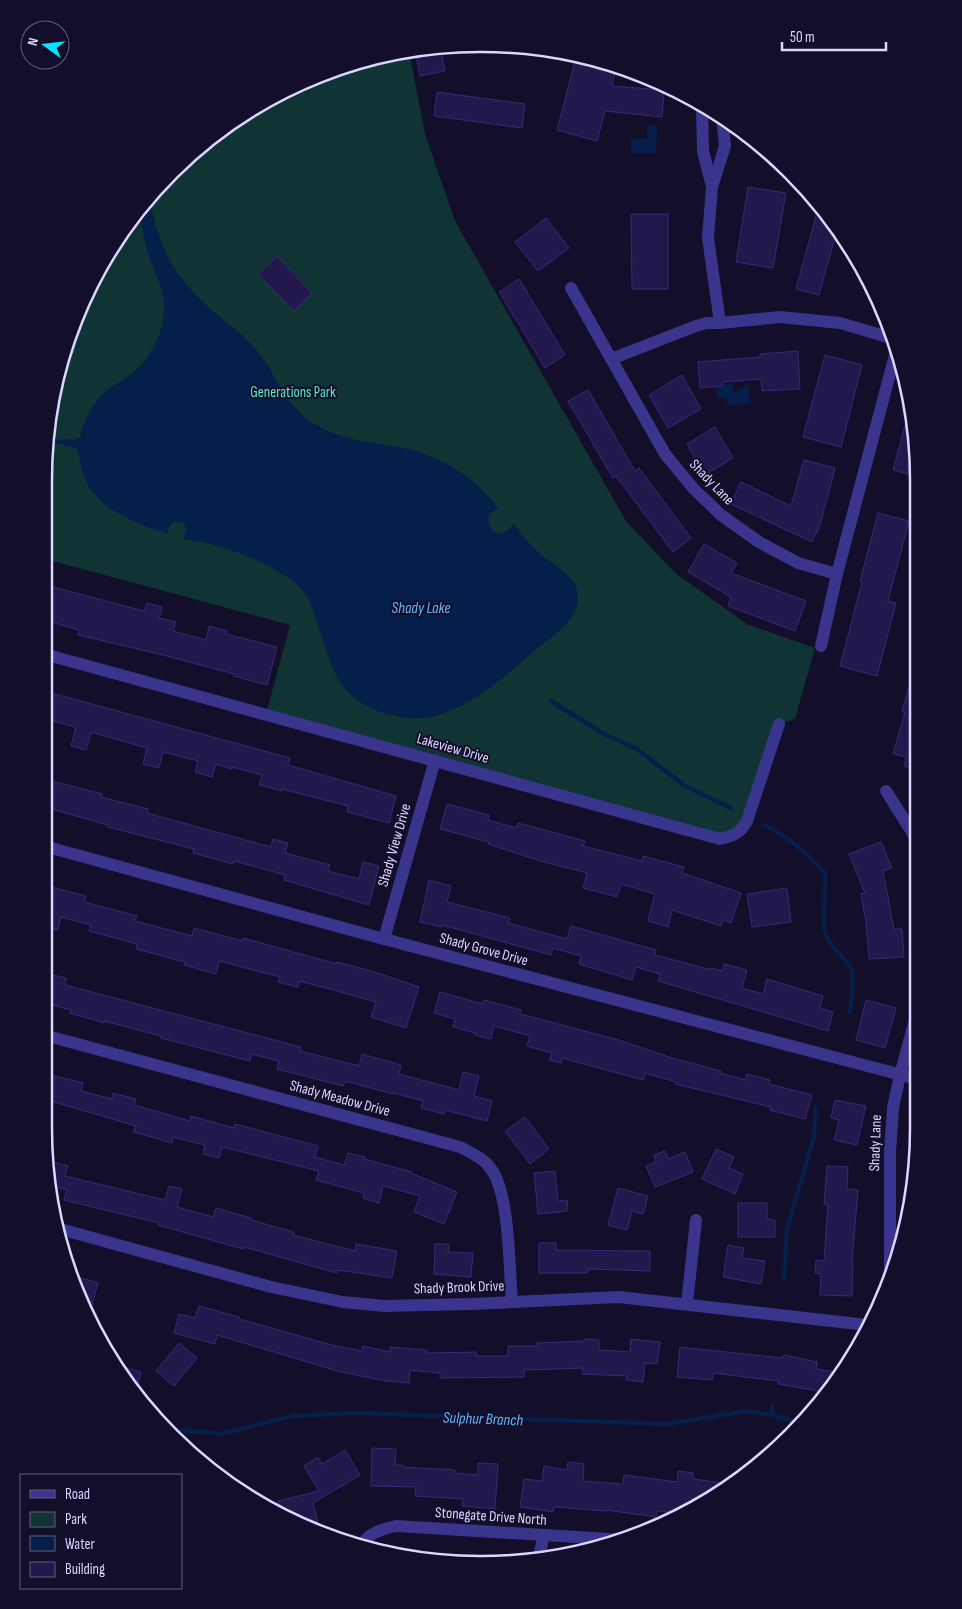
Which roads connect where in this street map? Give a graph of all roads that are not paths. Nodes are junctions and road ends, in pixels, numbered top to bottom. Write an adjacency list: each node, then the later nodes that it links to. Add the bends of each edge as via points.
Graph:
1 (702, 114): 3 (street, via 703,151)
2 (723, 128): 3 (street, via 725,146)
3 (712, 187): 5 (street, via 708,238)
4 (571, 288): 7 (street, Shady Lane)
5 (720, 323): 6 (street, via 780,317 840,322); 7 (street, via 696,326)
6 (884, 336)
7 (612, 359): 9 (street, Shady Lane, via 665,454 705,501 739,529 772,550 798,563)
8 (893, 363): 9 (street)
9 (837, 574): 10 (street)
10 (821, 646)
11 (52, 656): 13 (street, Lakeview Drive)
12 (779, 724): 13 (street, Lakeview Drive, via 747,821 742,830 720,839)
13 (435, 760): 17 (street, Shady View Drive)
14 (886, 791): 15 (street)
15 (910, 829)
16 (52, 848): 17 (street, Shady Grove Drive)
17 (384, 939): 20 (street, Shady Grove Drive)
18 (52, 1036): 25 (street, Shady Meadow Drive, via 460,1147 491,1168 500,1185)
19 (910, 1038): 20 (street, Shady Lane)
20 (900, 1075): 21 (street, Shady Grove Drive); 24 (street, Shady Lane, via 893,1108 890,1152)
21 (910, 1077)
22 (696, 1220): 26 (street)
23 (65, 1230): 25 (street, Shady Brook Drive, via 270,1286 343,1302 384,1306)
24 (890, 1256)
25 (512, 1302): 26 (street, Shady Brook Drive, via 618,1297)
26 (687, 1304): 27 (street, Shady Brook Drive)
27 (862, 1324)
28 (544, 1535): 29 (street, Stonegate Drive North); 30 (street, Stonegate Drive North, via 396,1526 383,1528); 31 (street)
29 (603, 1539)
30 (365, 1541)
31 (540, 1552)

